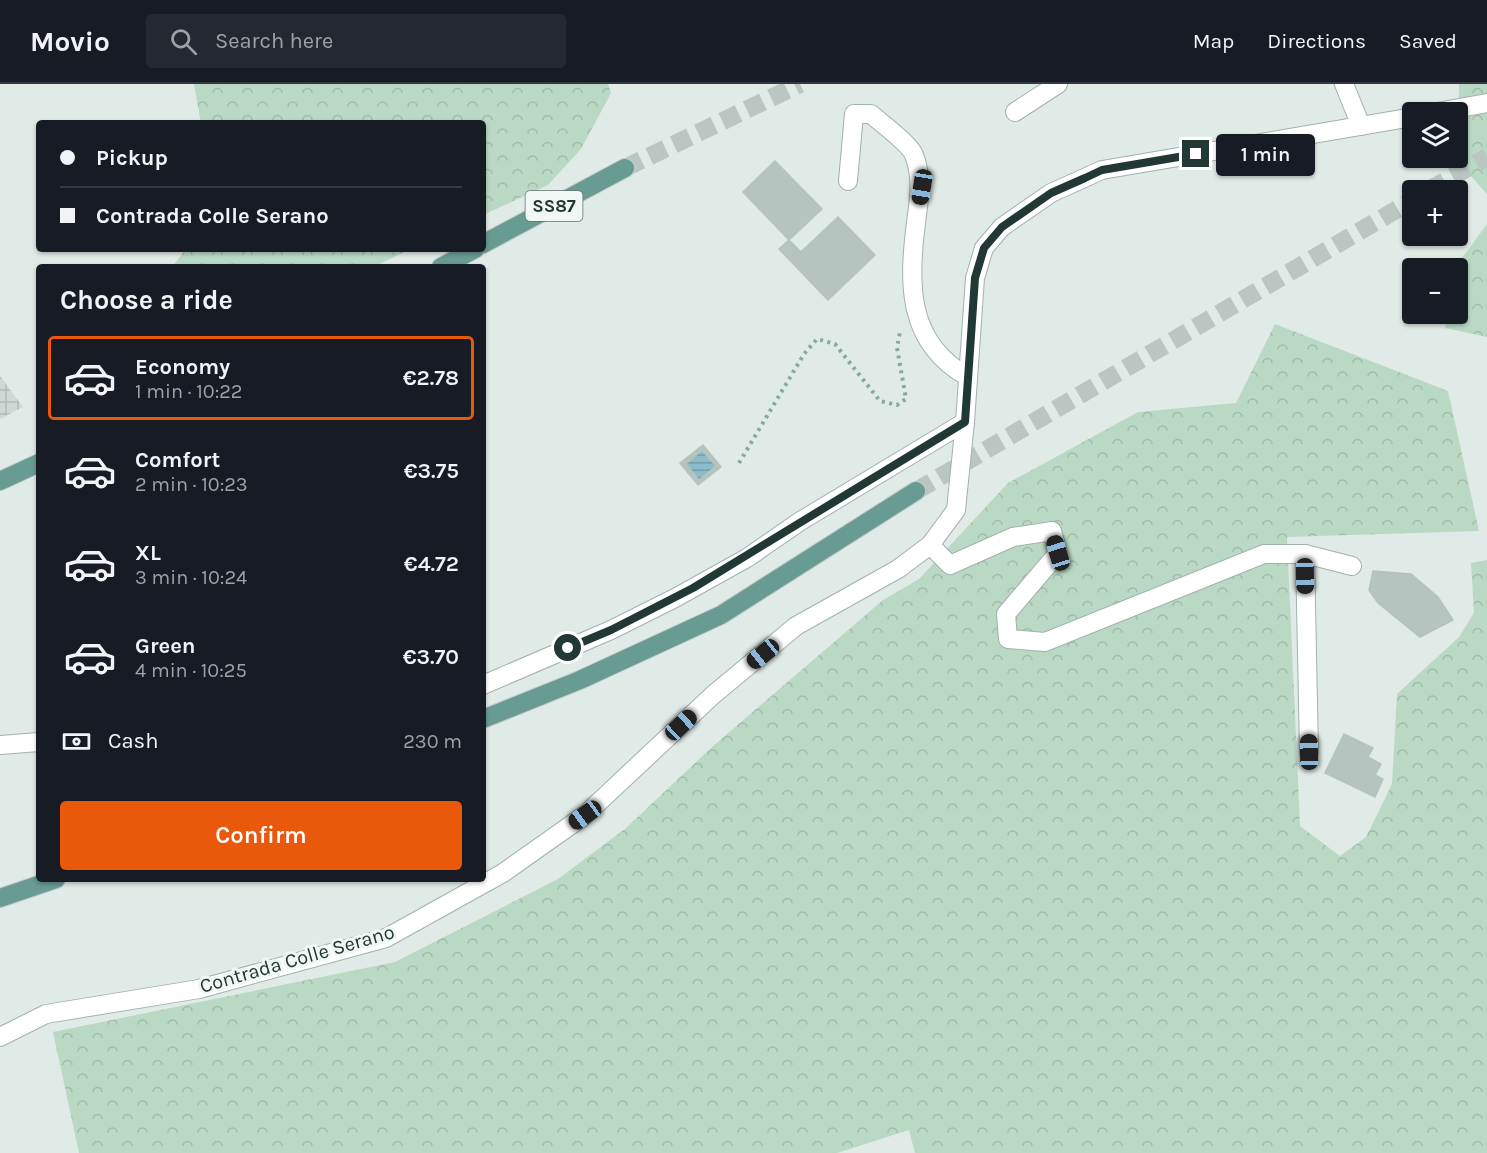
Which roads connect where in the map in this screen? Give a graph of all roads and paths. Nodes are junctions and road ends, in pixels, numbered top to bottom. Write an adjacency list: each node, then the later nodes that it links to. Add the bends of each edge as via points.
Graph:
1 (1058, 84): 5 (street)
2 (1344, 84): 7 (street)
3 (1487, 103): 4 (street)
4 (1468, 106)
5 (1015, 112)
6 (1402, 119): 7 (street, Contrada Colle Serano)
7 (1361, 126): 14 (street, Contrada Colle Serano, via 1102,170 1051,193 1002,227 984,248 975,278)
8 (625, 168): 10 (main road, SS87)
9 (848, 181): 13 (street, via 854,114 871,114 914,153 922,187 912,272)
10 (486, 242)
11 (469, 252): 12 (main road)
12 (447, 264)
13 (914, 314): 14 (street, via 931,344 952,368); 16 (path, via 900,326 897,348 906,399 897,405 880,401 835,344 818,339 804,354)
14 (968, 377): 15 (street, Contrada Colle Serano)
15 (965, 422): 20 (street, Contrada Colle Serano, via 956,510); 23 (street, via 799,522 747,558 675,598)
16 (739, 463)
17 (36, 464): 18 (main road)
18 (0, 481)
19 (916, 491): 24 (main road, via 722,615)
20 (930, 545): 21 (street, via 950,565 1013,537 1052,531 1058,553 1006,614 1008,639 1045,642 1264,554); 30 (street, Contrada Colle Serano, via 898,569 796,626 713,695 585,815 503,873 386,938 199,989 46,1014)
21 (1305, 554): 22 (street); 27 (street)
22 (1352, 566)
23 (486, 684)
24 (486, 718)
25 (36, 742): 26 (street)
26 (0, 745)
27 (1309, 752)
28 (47, 882): 29 (main road)
29 (0, 898)
30 (0, 1037)

